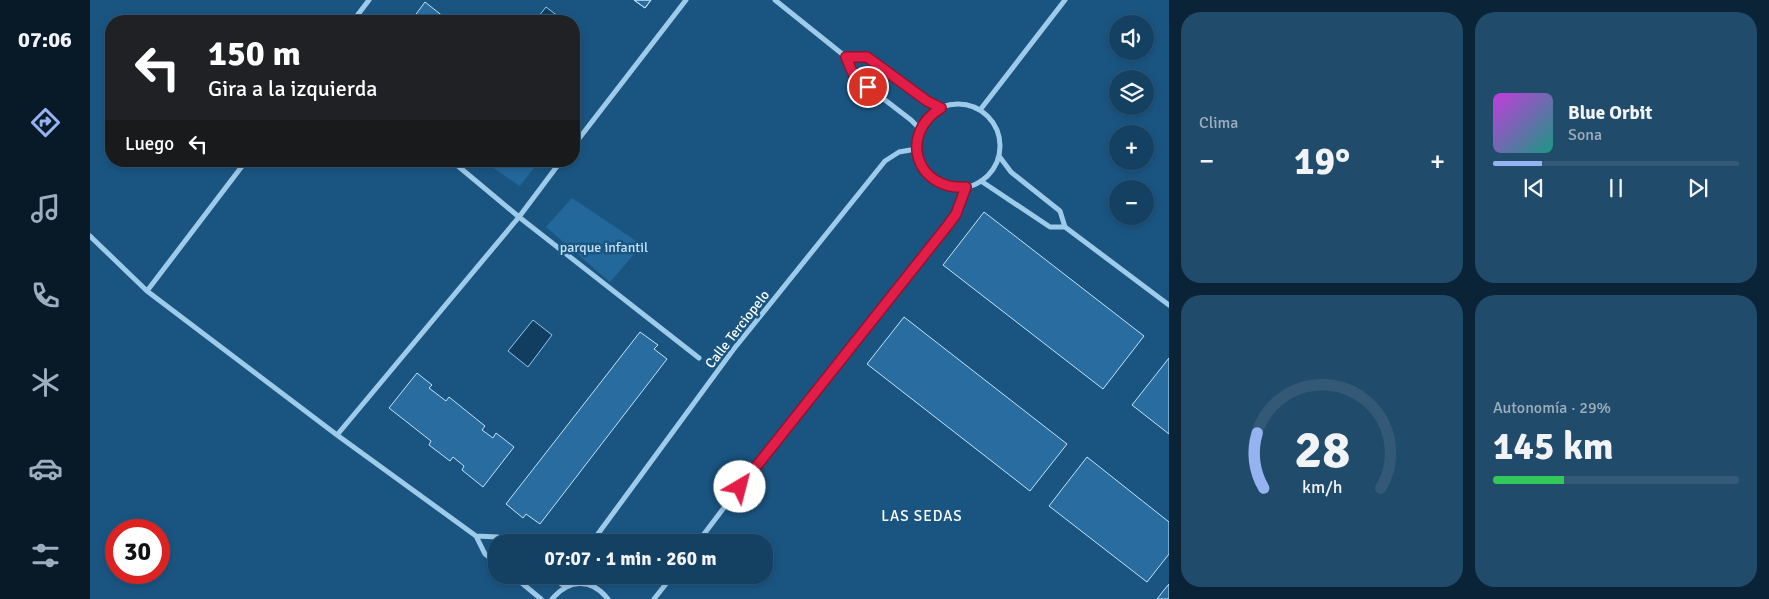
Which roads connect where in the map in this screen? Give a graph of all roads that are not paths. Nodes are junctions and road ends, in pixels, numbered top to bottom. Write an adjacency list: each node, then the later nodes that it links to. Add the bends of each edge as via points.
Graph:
1 (369, 0): 5 (street)
2 (686, 0): 10 (street)
3 (775, 0): 6 (street)
4 (1065, 0): 8 (street)
5 (358, 15)
6 (846, 57): 7 (street, via 867,57); 9 (street, via 854,76)
7 (941, 108): 8 (street, via 961,104); 9 (street, via 932,113)
8 (980, 110): 12 (street, via 998,133)
9 (920, 129): 11 (street)
10 (580, 137)
11 (916, 149): 17 (street, via 923,168 937,182 956,188); 25 (street, Calle Terciopelo, via 899,152 885,161 733,350)
12 (999, 156): 16 (street, via 992,172); 19 (street, via 1011,172 1060,211)
13 (241, 167): 21 (street)
14 (459, 167): 18 (street)
15 (556, 167): 18 (street)
16 (981, 181): 17 (street); 19 (street, via 1050,227)
17 (966, 187): 26 (street, via 956,214 940,236)
18 (519, 217): 23 (street); 24 (street)
19 (1065, 226): 22 (street)
20 (90, 236): 21 (street)
21 (147, 291): 24 (street)
22 (1169, 304)
23 (699, 358)
24 (337, 435): 27 (street)
25 (598, 534)
26 (704, 534)
27 (476, 536): 28 (street); 29 (street)
28 (488, 537)
29 (488, 556)
30 (523, 584): 36 (street)
31 (562, 584): 35 (street)
32 (574, 584): 35 (street)
33 (582, 584): 38 (street, via 593,586)
34 (666, 584): 39 (street)
35 (566, 587): 37 (street)
36 (541, 599)
37 (552, 599)
38 (608, 599)
39 (654, 599)

